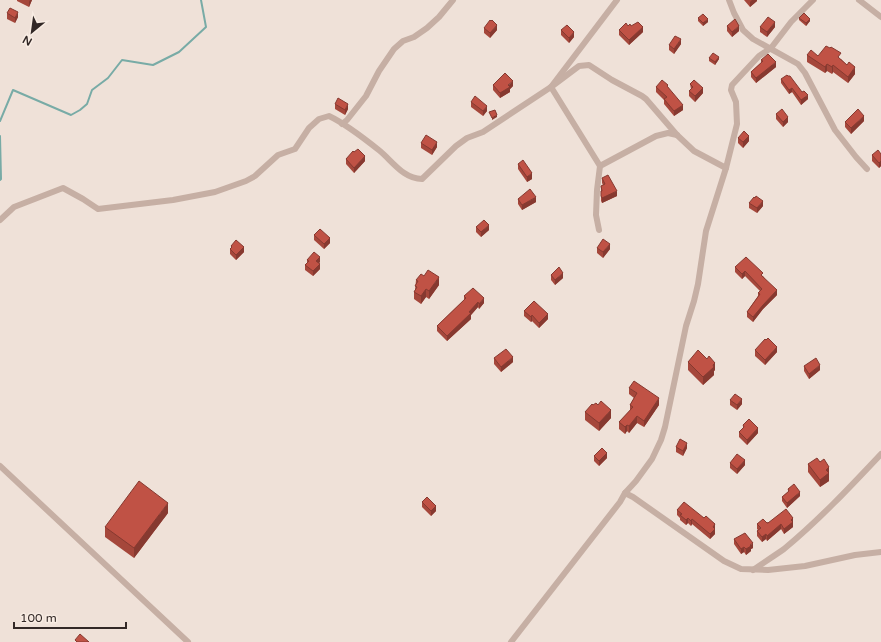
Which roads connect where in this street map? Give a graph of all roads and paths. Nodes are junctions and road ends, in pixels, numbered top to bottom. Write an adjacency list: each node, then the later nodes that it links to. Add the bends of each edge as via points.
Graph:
1 (453, 0): 9 (street, via 427,28 394,49 366,96)
2 (617, 0): 8 (street)
3 (729, 0): 7 (street, via 743,30 753,39)
4 (814, 0): 7 (street, via 791,22)
5 (859, 0): 6 (street)
6 (881, 18)
7 (771, 48): 12 (street, via 759,56 732,85 731,90 736,102 736,124); 13 (street, via 798,64 835,130)
8 (551, 87): 9 (street, via 483,132 467,138 422,179 405,174); 10 (street, via 579,66 589,65 646,99); 11 (street)
9 (342, 124): 14 (street, via 329,116 319,119 309,128 295,149 278,155 246,181 215,192 98,209 63,188 14,207)
10 (676, 134): 11 (street, via 656,136); 12 (street, via 694,151)
11 (600, 166): 15 (street, via 596,209)
12 (726, 168): 18 (street, via 706,231 694,300 661,440 646,468)
13 (867, 169)
14 (0, 220)
15 (599, 230)
16 (881, 454): 20 (street, via 845,493 808,527)
17 (0, 466): 21 (street)
18 (625, 493): 20 (street, via 724,560 741,568); 22 (street)
19 (881, 552): 20 (street, via 805,566)
20 (753, 570)
21 (188, 642)
22 (511, 642)

